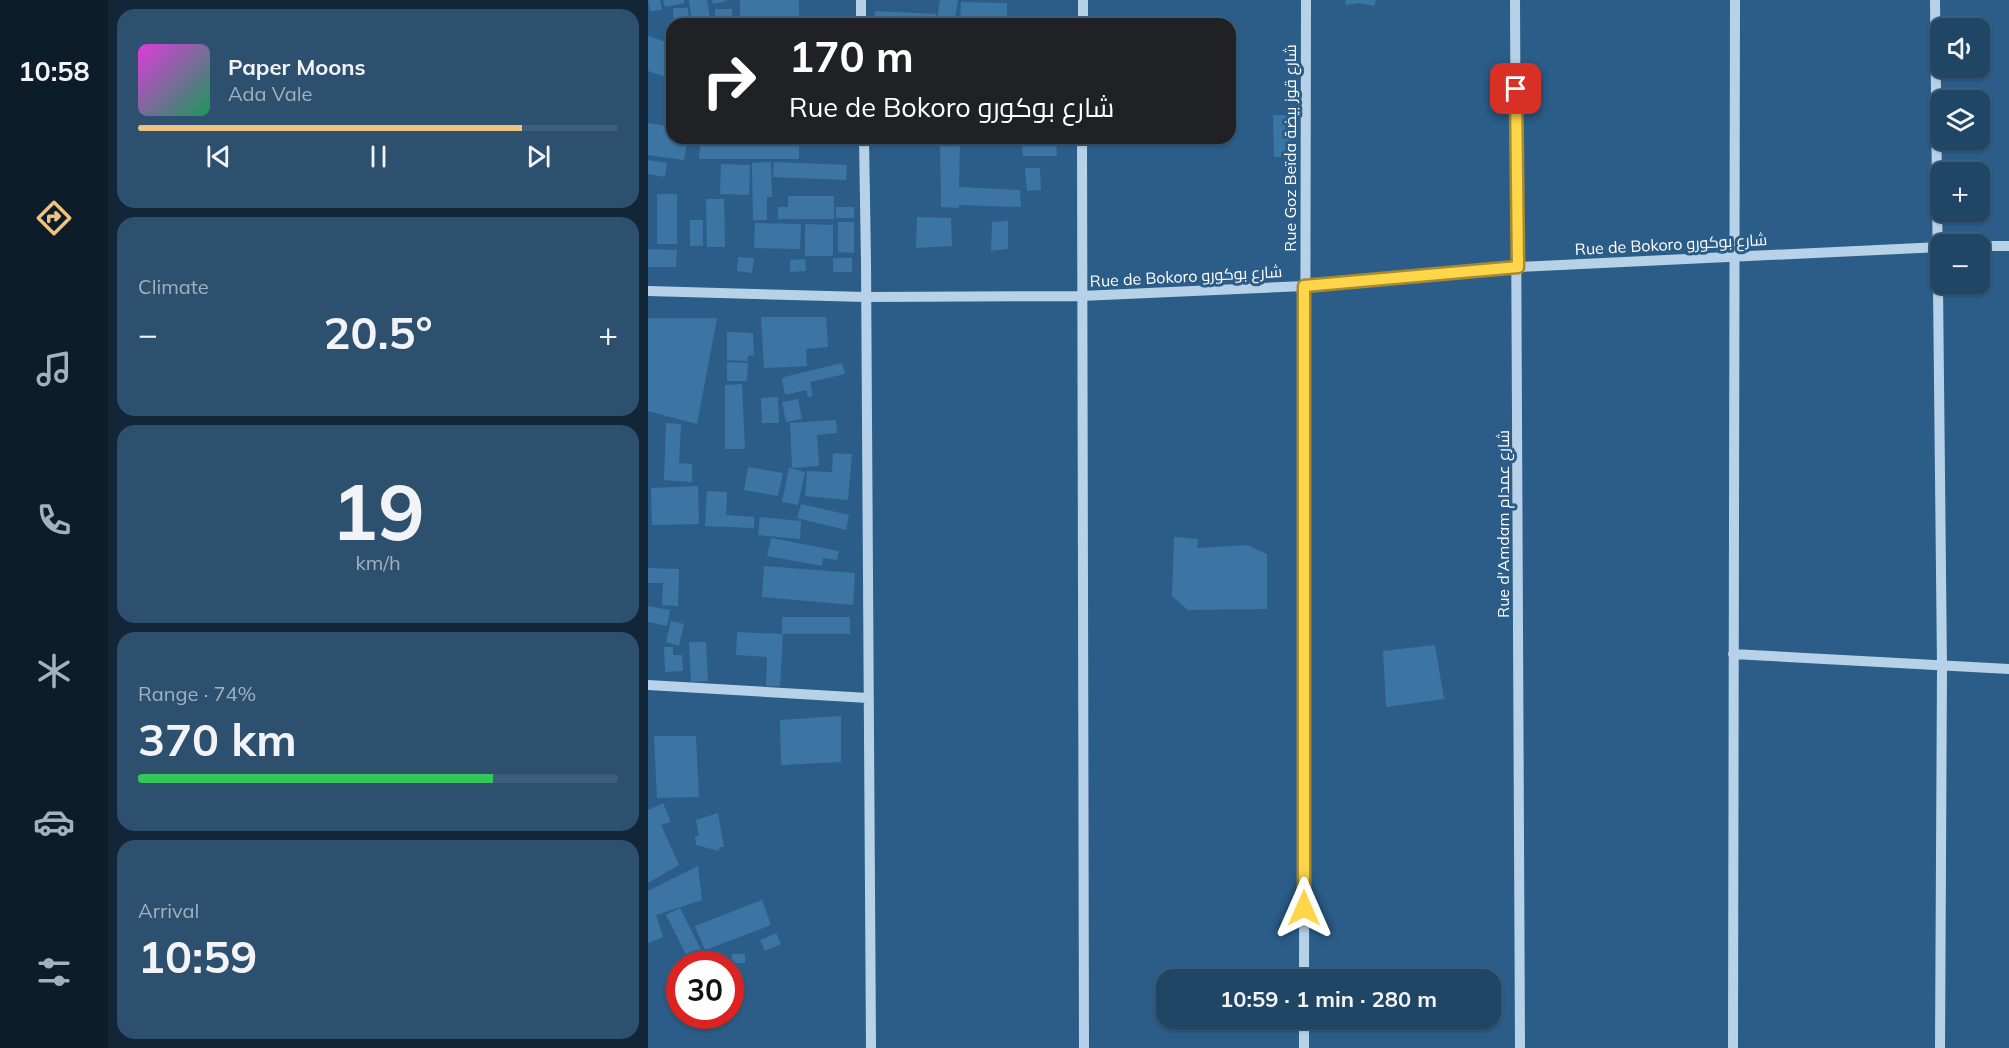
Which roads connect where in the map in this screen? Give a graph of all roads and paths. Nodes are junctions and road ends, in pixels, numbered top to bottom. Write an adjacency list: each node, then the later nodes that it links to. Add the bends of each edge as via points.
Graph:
1 (861, 0): 7 (street)
2 (1083, 0): 8 (street)
3 (1306, 0): 17 (street, Rue Goz Beïda شارع قوز بيضة)
4 (1515, 0): 16 (street, Rue d'Amdam شارع عمدام)
5 (1735, 0): 15 (street)
6 (1935, 0): 11 (street)
7 (861, 18)
8 (1083, 18)
9 (864, 144): 21 (street)
10 (1082, 144): 20 (street)
11 (1939, 234)
12 (1990, 246): 13 (street)
13 (2009, 246)
14 (1930, 247): 15 (street, Rue de Bokoro شارع بوكورو)
15 (1734, 256): 16 (street, Rue de Bokoro شارع بوكورو); 22 (street)
16 (1518, 267): 17 (street, Rue de Bokoro شارع بوكورو); 32 (street, Rue d'Amdam شارع عمدام)
17 (1304, 286): 20 (street, Rue de Bokoro شارع بوكورو); 27 (street, Rue Goz Beïda شارع قوز بيضة)
18 (648, 291): 21 (street, Rue de Bokoro شارع بوكورو)
19 (1939, 294): 23 (street)
20 (1081, 296): 21 (street, Rue de Bokoro شارع بوكورو); 30 (street)
21 (866, 297): 26 (street)
22 (1733, 654): 23 (street); 33 (street)
23 (1942, 667): 24 (street); 34 (street)
24 (2009, 669)
25 (648, 685): 26 (street)
26 (868, 698): 29 (street)
27 (1304, 969)
28 (1304, 1029): 31 (street)
29 (871, 1048)
30 (1084, 1048)
31 (1304, 1048)
32 (1520, 1048)
33 (1733, 1048)
34 (1940, 1048)

